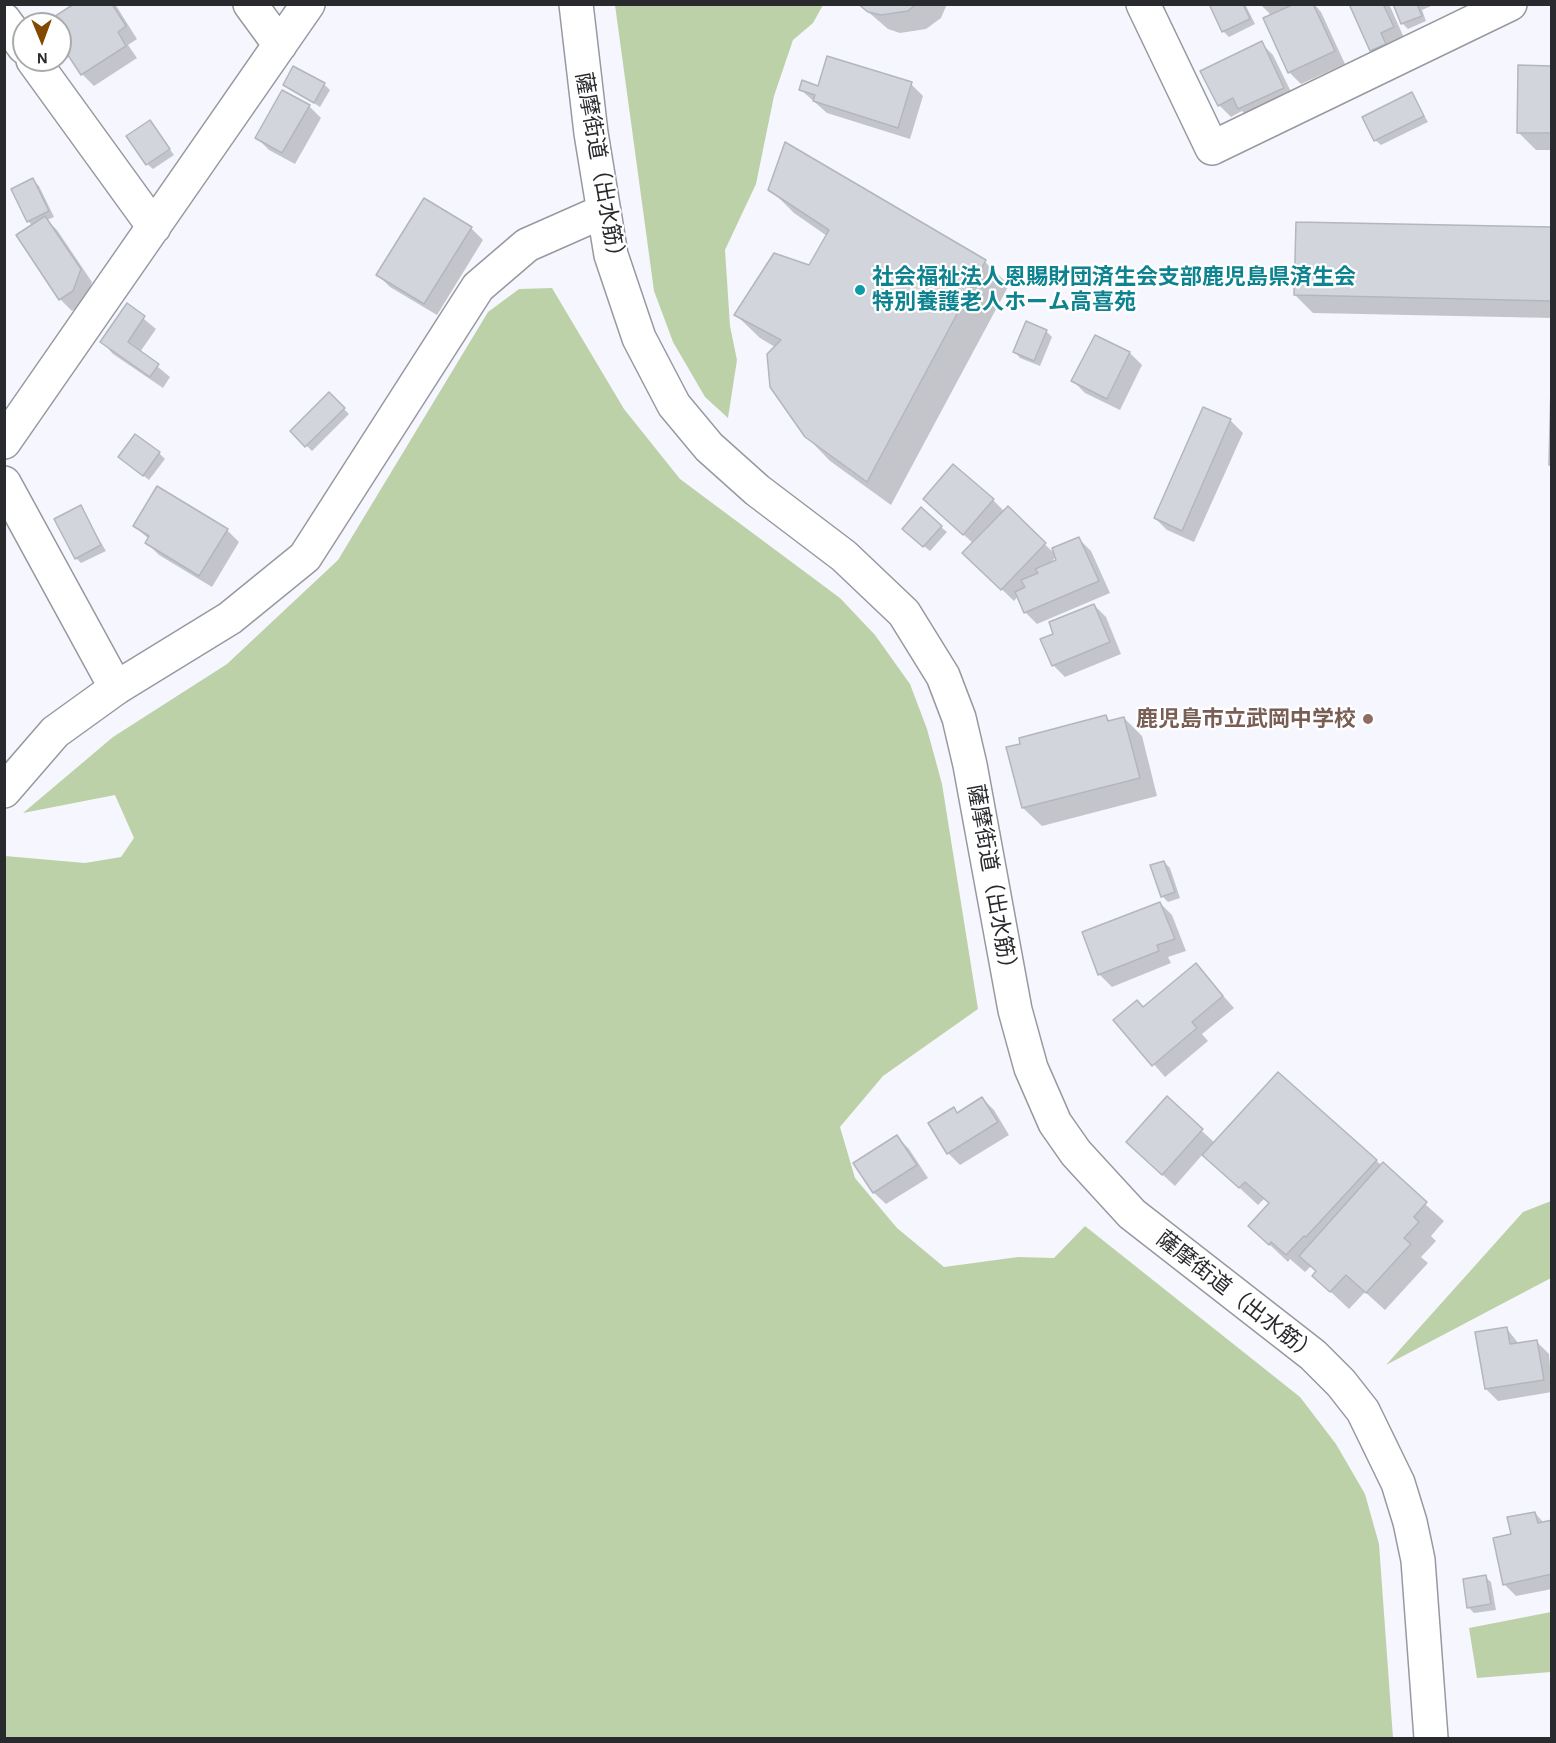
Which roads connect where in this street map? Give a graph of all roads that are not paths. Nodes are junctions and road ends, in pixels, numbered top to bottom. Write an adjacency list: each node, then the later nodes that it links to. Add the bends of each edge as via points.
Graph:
1 (250, 4): 6 (street)
2 (308, 4): 6 (street)
3 (576, 4): 8 (street, 薩摩街道（出水筋）)
4 (1143, 4): 5 (street, via 1212,148)
5 (1510, 4)
6 (280, 45): 9 (street)
7 (42, 72): 9 (street)
8 (604, 211): 12 (street, via 527,245 478,287 305,557 230,618); 14 (street, 薩摩街道（出水筋）, via 611,255 639,338 674,405 709,447 757,490 844,556 904,613 943,676 959,718 970,765 1015,1010 1031,1068 1055,1123 1076,1153 1132,1214 1313,1355 1356,1402 1378,1439 1398,1484 1418,1560)
9 (154, 227): 10 (street)
10 (4, 442)
11 (4, 483): 12 (street)
12 (116, 688): 13 (street, via 55,732)
13 (4, 791)
14 (1431, 1738)

